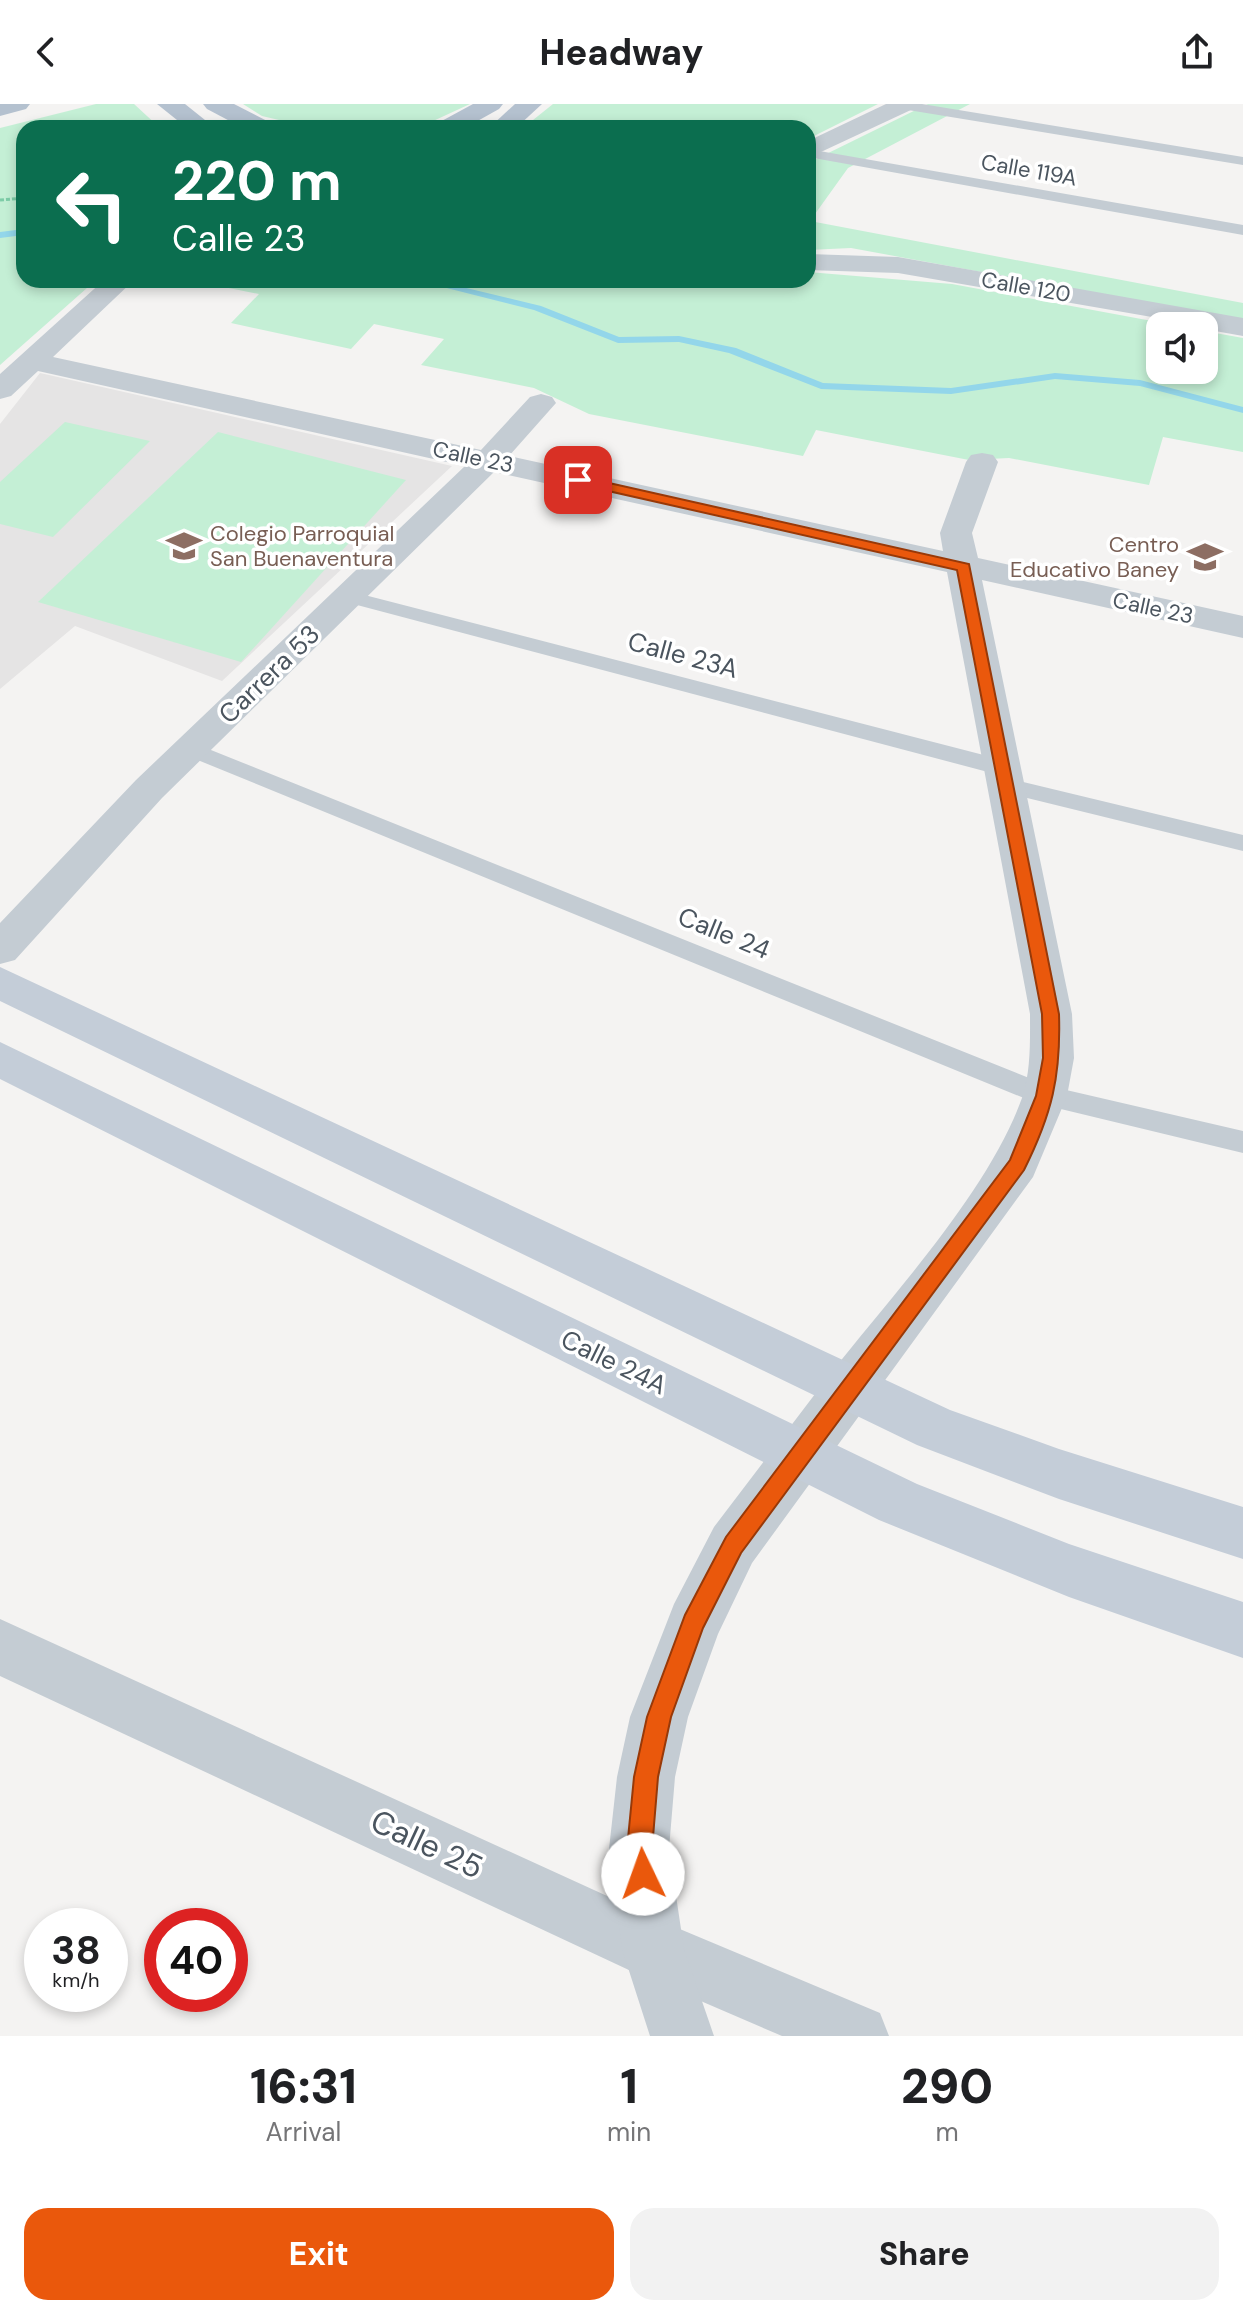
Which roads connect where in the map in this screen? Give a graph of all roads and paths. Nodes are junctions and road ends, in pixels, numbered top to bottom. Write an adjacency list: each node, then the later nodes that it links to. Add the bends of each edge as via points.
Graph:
1 (18, 104): 7 (main road)
2 (169, 104): 8 (main road)
3 (215, 104): 9 (main road)
4 (491, 104): 10 (main road)
5 (530, 104): 11 (main road)
6 (904, 105): 12 (street); 14 (lane)
7 (0, 109)
8 (192, 120)
9 (246, 120)
10 (462, 120)
11 (511, 120)
12 (816, 148)
13 (816, 153): 15 (lane, Calle 119A)
14 (1243, 161)
15 (1243, 230)
16 (816, 262): 18 (street, Calle 120, via 898,265)
17 (111, 288): 19 (street)
18 (1243, 327)
19 (31, 361): 20 (street); 22 (street, Calle 23)
20 (0, 390)
21 (541, 403): 22 (street, Carrera 53)
22 (489, 460): 24 (street, Calle 23); 25 (street, Carrera 53)
23 (982, 462): 24 (street, via 956,533)
24 (964, 567): 26 (street, Calle 23); 28 (street)
25 (349, 597): 27 (street, Carrera 53); 28 (lane, Calle 23A)
26 (1243, 627)
27 (191, 749): 30 (street, Carrera 53); 33 (lane, Calle 24)
28 (1005, 777): 29 (lane, Calle 23A); 33 (street, via 1051,1014 1052,1058)
29 (1243, 843)
30 (0, 949)
31 (0, 983): 35 (main road)
32 (0, 1059): 36 (main road, Calle 24A)
33 (1045, 1096): 34 (lane, Calle 24); 35 (street, via 1017,1164)
34 (1243, 1142)
35 (849, 1389): 36 (street); 37 (main road, via 1001,1453)
36 (799, 1453): 38 (main road, Calle 24A, via 984,1540); 40 (street, via 733,1545 694,1623 659,1717 639,1849)
37 (1243, 1533)
38 (1243, 1630)
39 (0, 1647): 40 (street, Calle 25)
40 (653, 1949): 41 (street); 42 (street, Calle 25)
41 (682, 2036)
42 (857, 2036)

